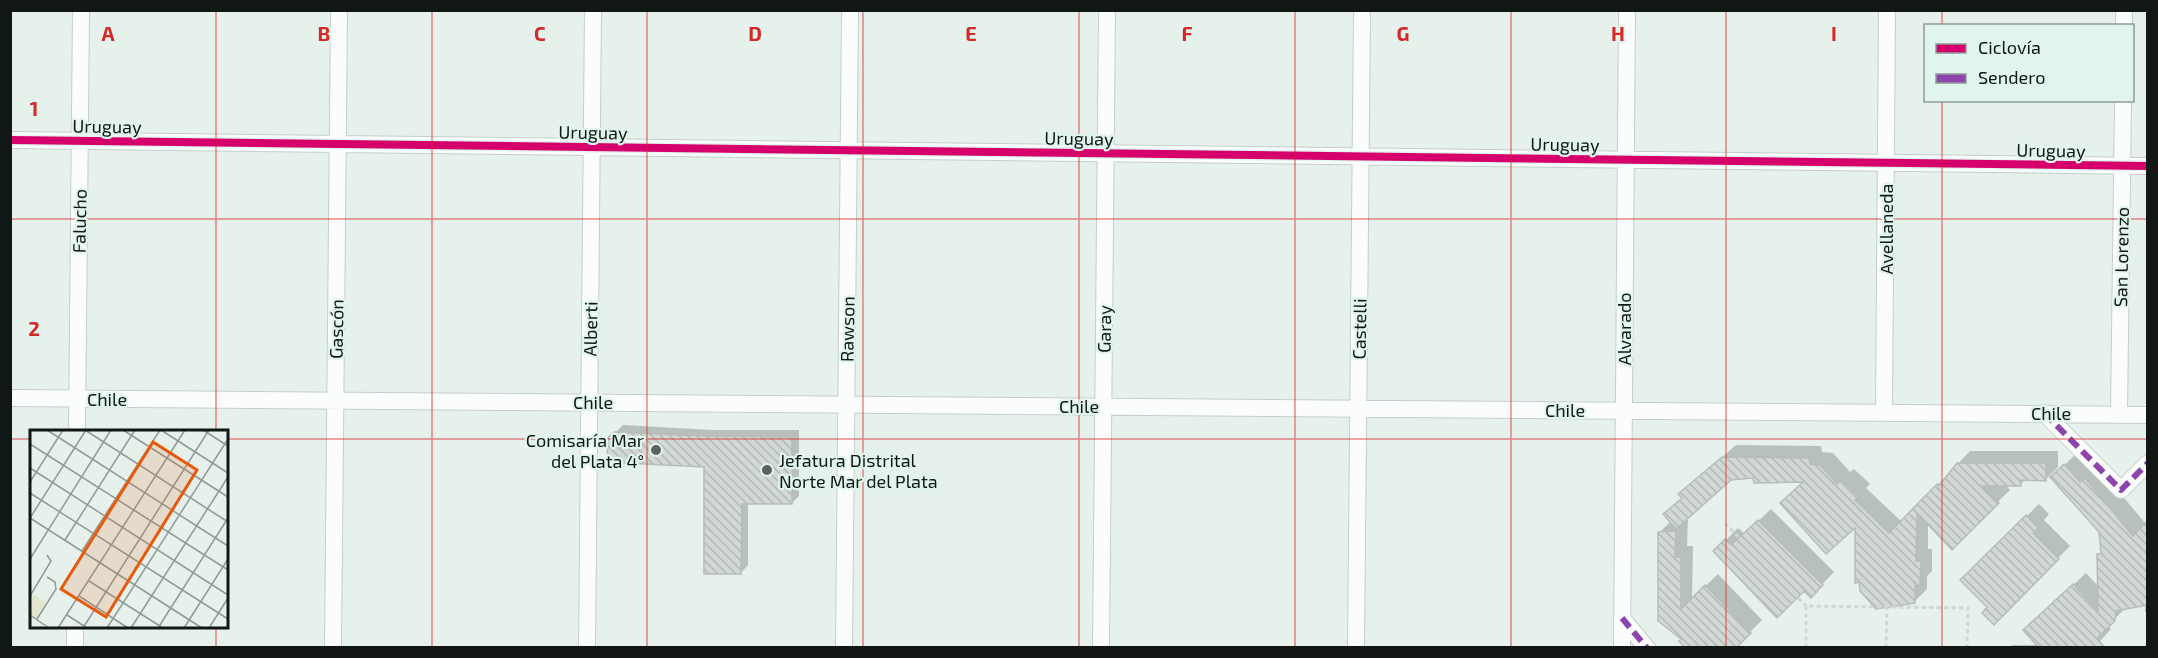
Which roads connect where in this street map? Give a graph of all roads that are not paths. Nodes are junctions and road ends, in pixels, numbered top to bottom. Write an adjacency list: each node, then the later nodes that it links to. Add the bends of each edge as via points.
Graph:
1 (81, 10): 11 (street, Falucho)
2 (339, 10): 12 (street, Gascón)
3 (593, 10): 13 (street, Alberti)
4 (850, 10): 14 (street, Rawson)
5 (1107, 10): 15 (street, Garay)
6 (1362, 10): 16 (street, Castelli)
7 (1626, 10): 17 (street, Alvarado)
8 (1887, 10): 18 (street, Avellaneda)
9 (2123, 102): 19 (street, San Lorenzo)
10 (10, 140): 11 (street, Uruguay)
11 (80, 141): 12 (street, Uruguay); 22 (street, Falucho)
12 (338, 144): 13 (street, Uruguay); 23 (street, Gascón)
13 (592, 147): 14 (street, Uruguay); 24 (street, Alberti)
14 (849, 150): 15 (street, Uruguay); 25 (street, Rawson)
15 (1106, 153): 16 (street, Uruguay); 26 (street, Garay)
16 (1361, 156): 17 (street, Uruguay); 27 (street, Castelli)
17 (1625, 160): 18 (street, Uruguay); 28 (street, Alvarado)
18 (1886, 163): 19 (street, Uruguay); 29 (street, Avellaneda)
19 (2122, 165): 20 (street, Uruguay); 31 (street, San Lorenzo)
20 (2148, 166)
21 (10, 398): 22 (street, Chile)
22 (77, 399): 23 (street, Chile); 33 (street, Falucho)
23 (335, 400): 24 (street, Chile); 38 (street, Gascón)
24 (590, 402): 25 (street, Chile); 39 (street, Alberti)
25 (847, 404): 26 (street, Chile); 40 (street, Rawson)
26 (1103, 406): 27 (street, Chile); 41 (street, Garay)
27 (1358, 408): 28 (street, Chile); 42 (street, Castelli)
28 (1623, 410): 29 (street, Chile); 35 (street, Alvarado)
29 (1884, 412): 30 (street, Chile)
30 (2044, 413): 31 (street, Chile); 34 (street, via 2121,490)
31 (2120, 414): 32 (street, Chile)
32 (2148, 415)
33 (77, 430)
34 (2148, 463)
35 (1622, 618): 43 (street, Alvarado); 44 (street)
36 (75, 628): 37 (street)
37 (75, 648)
38 (333, 648)
39 (587, 648)
40 (844, 648)
41 (1101, 648)
42 (1356, 648)
43 (1622, 648)
44 (1647, 648)

